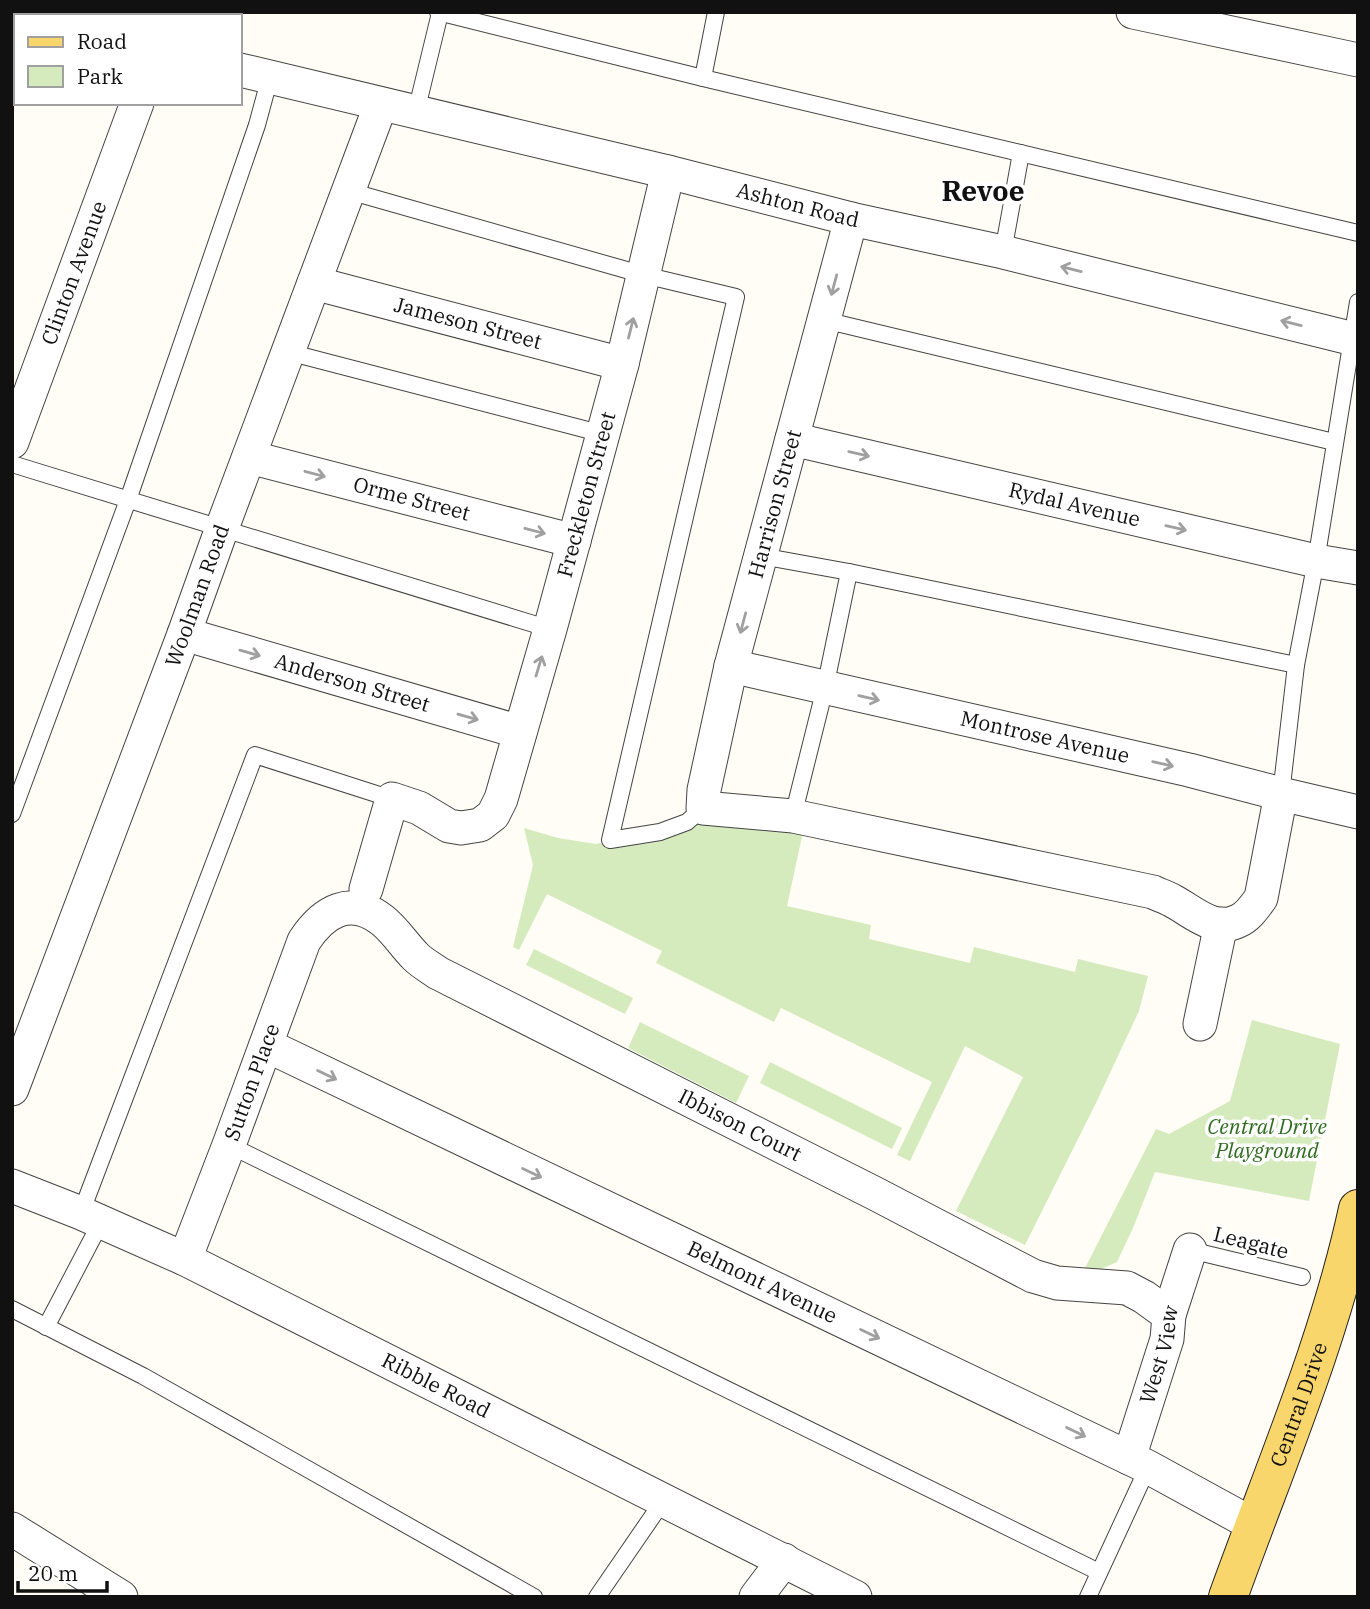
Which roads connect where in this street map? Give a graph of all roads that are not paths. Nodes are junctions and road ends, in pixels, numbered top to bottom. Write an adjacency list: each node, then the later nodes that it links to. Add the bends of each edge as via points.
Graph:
1 (716, 12): 6 (lane)
2 (1133, 12): 4 (street)
3 (439, 13): 6 (lane); 9 (lane)
4 (1358, 60)
5 (255, 74): 7 (street, Ashton Road); 29 (lane, via 257,125)
6 (703, 78): 10 (lane)
7 (381, 104): 9 (street, Ashton Road); 12 (street, Woolman Road)
8 (136, 105): 25 (street, Clinton Avenue)
9 (416, 112): 11 (street, Ashton Road)
10 (1021, 153): 14 (lane); 15 (lane)
11 (668, 172): 13 (street, Ashton Road); 16 (street, Freckleton Street)
12 (349, 191): 16 (lane); 17 (street, Woolman Road)
13 (851, 219): 15 (street, Ashton Road); 19 (street, Harrison Street, one-way to 19)
14 (1358, 233)
15 (1003, 252): 20 (street, Ashton Road, one-way to 15)
16 (644, 275): 22 (street, Freckleton Street, one-way to 16); 44 (lane, via 736,297 610,840 660,832 687,822)
17 (314, 283): 21 (street, Woolman Road); 22 (street, Jameson Street)
18 (1358, 302): 20 (lane)
19 (824, 320): 24 (street, Harrison Street); 26 (lane)
20 (1355, 339): 26 (lane)
21 (288, 352): 23 (lane); 27 (street, Woolman Road)
22 (622, 364): 23 (street, Freckleton Street)
23 (603, 434): 31 (street, Freckleton Street)
24 (792, 439): 32 (street, Harrison Street); 33 (street, Rydal Avenue, one-way to 33)
25 (12, 442)
26 (1334, 442): 33 (lane)
27 (249, 457): 30 (street, Woolman Road); 31 (street, Orme Street, one-way to 31)
28 (12, 464): 29 (lane)
29 (128, 500): 30 (lane); 46 (lane)
30 (222, 528): 36 (lane); 37 (street, Woolman Road)
31 (574, 541): 36 (street, Freckleton Street)
32 (761, 556): 35 (lane); 39 (street, Harrison Street, one-way to 39)
33 (1316, 561): 34 (street, Rydal Avenue); 38 (lane)
34 (1358, 568)
35 (849, 572): 38 (lane); 40 (lane)
36 (550, 629): 41 (street, Freckleton Street, one-way to 36)
37 (184, 634): 41 (street, Anderson Street, one-way to 41); 53 (street, Woolman Road)
38 (1296, 665): 42 (lane)
39 (731, 666): 40 (street, Montrose Avenue); 44 (street, Harrison Street)
40 (825, 688): 42 (street, Montrose Avenue, one-way to 42); 47 (lane)
41 (520, 732): 43 (street, Freckleton Street, via 501,799 493,815 480,825 455,827)
42 (1281, 794): 45 (street, Montrose Avenue); 50 (street, via 1261,898 1238,922)
43 (392, 799): 48 (street); 57 (lane, via 254,755)
44 (704, 799): 47 (street)
45 (1358, 812)
46 (12, 814)
47 (793, 816): 50 (street, via 1153,892 1204,920)
48 (366, 889)
49 (328, 914): 52 (street, Sutton Place, via 303,941); 62 (street, Ibbison Court, via 343,908 371,912 384,920 416,958 438,973 1033,1276 1057,1283 1127,1288)
50 (1221, 924): 51 (street)
51 (1200, 1024)
52 (265, 1045): 54 (street, Sutton Place); 64 (street, Belmont Avenue, one-way to 64)
53 (16, 1069)
54 (229, 1145): 59 (street, Sutton Place); 69 (lane)
55 (12, 1185): 57 (street, Ribble Road)
56 (1358, 1209): 66 (main road, Central Drive, via 1306,1390)
57 (91, 1217): 59 (street, Ribble Road); 63 (lane)
58 (1190, 1250): 60 (lane, Leagate); 62 (street, West View)
59 (185, 1259): 65 (street, Ribble Road)
60 (1302, 1277)
61 (12, 1309): 63 (lane)
62 (1168, 1315): 64 (street, West View, via 1167,1339)
63 (46, 1327): 71 (lane, via 143,1376)
64 (1139, 1462): 66 (street, Belmont Avenue); 69 (lane)
65 (663, 1501): 68 (street, Ribble Road); 72 (lane)
66 (1254, 1525): 76 (main road, Central Drive)
67 (12, 1529): 70 (street)
68 (783, 1560): 73 (street); 74 (street, Ribble Road)
69 (1100, 1572): 75 (lane)
70 (121, 1597)
71 (534, 1597)
72 (597, 1597)
73 (756, 1597)
74 (855, 1597)
75 (1088, 1597)
76 (1228, 1597)

